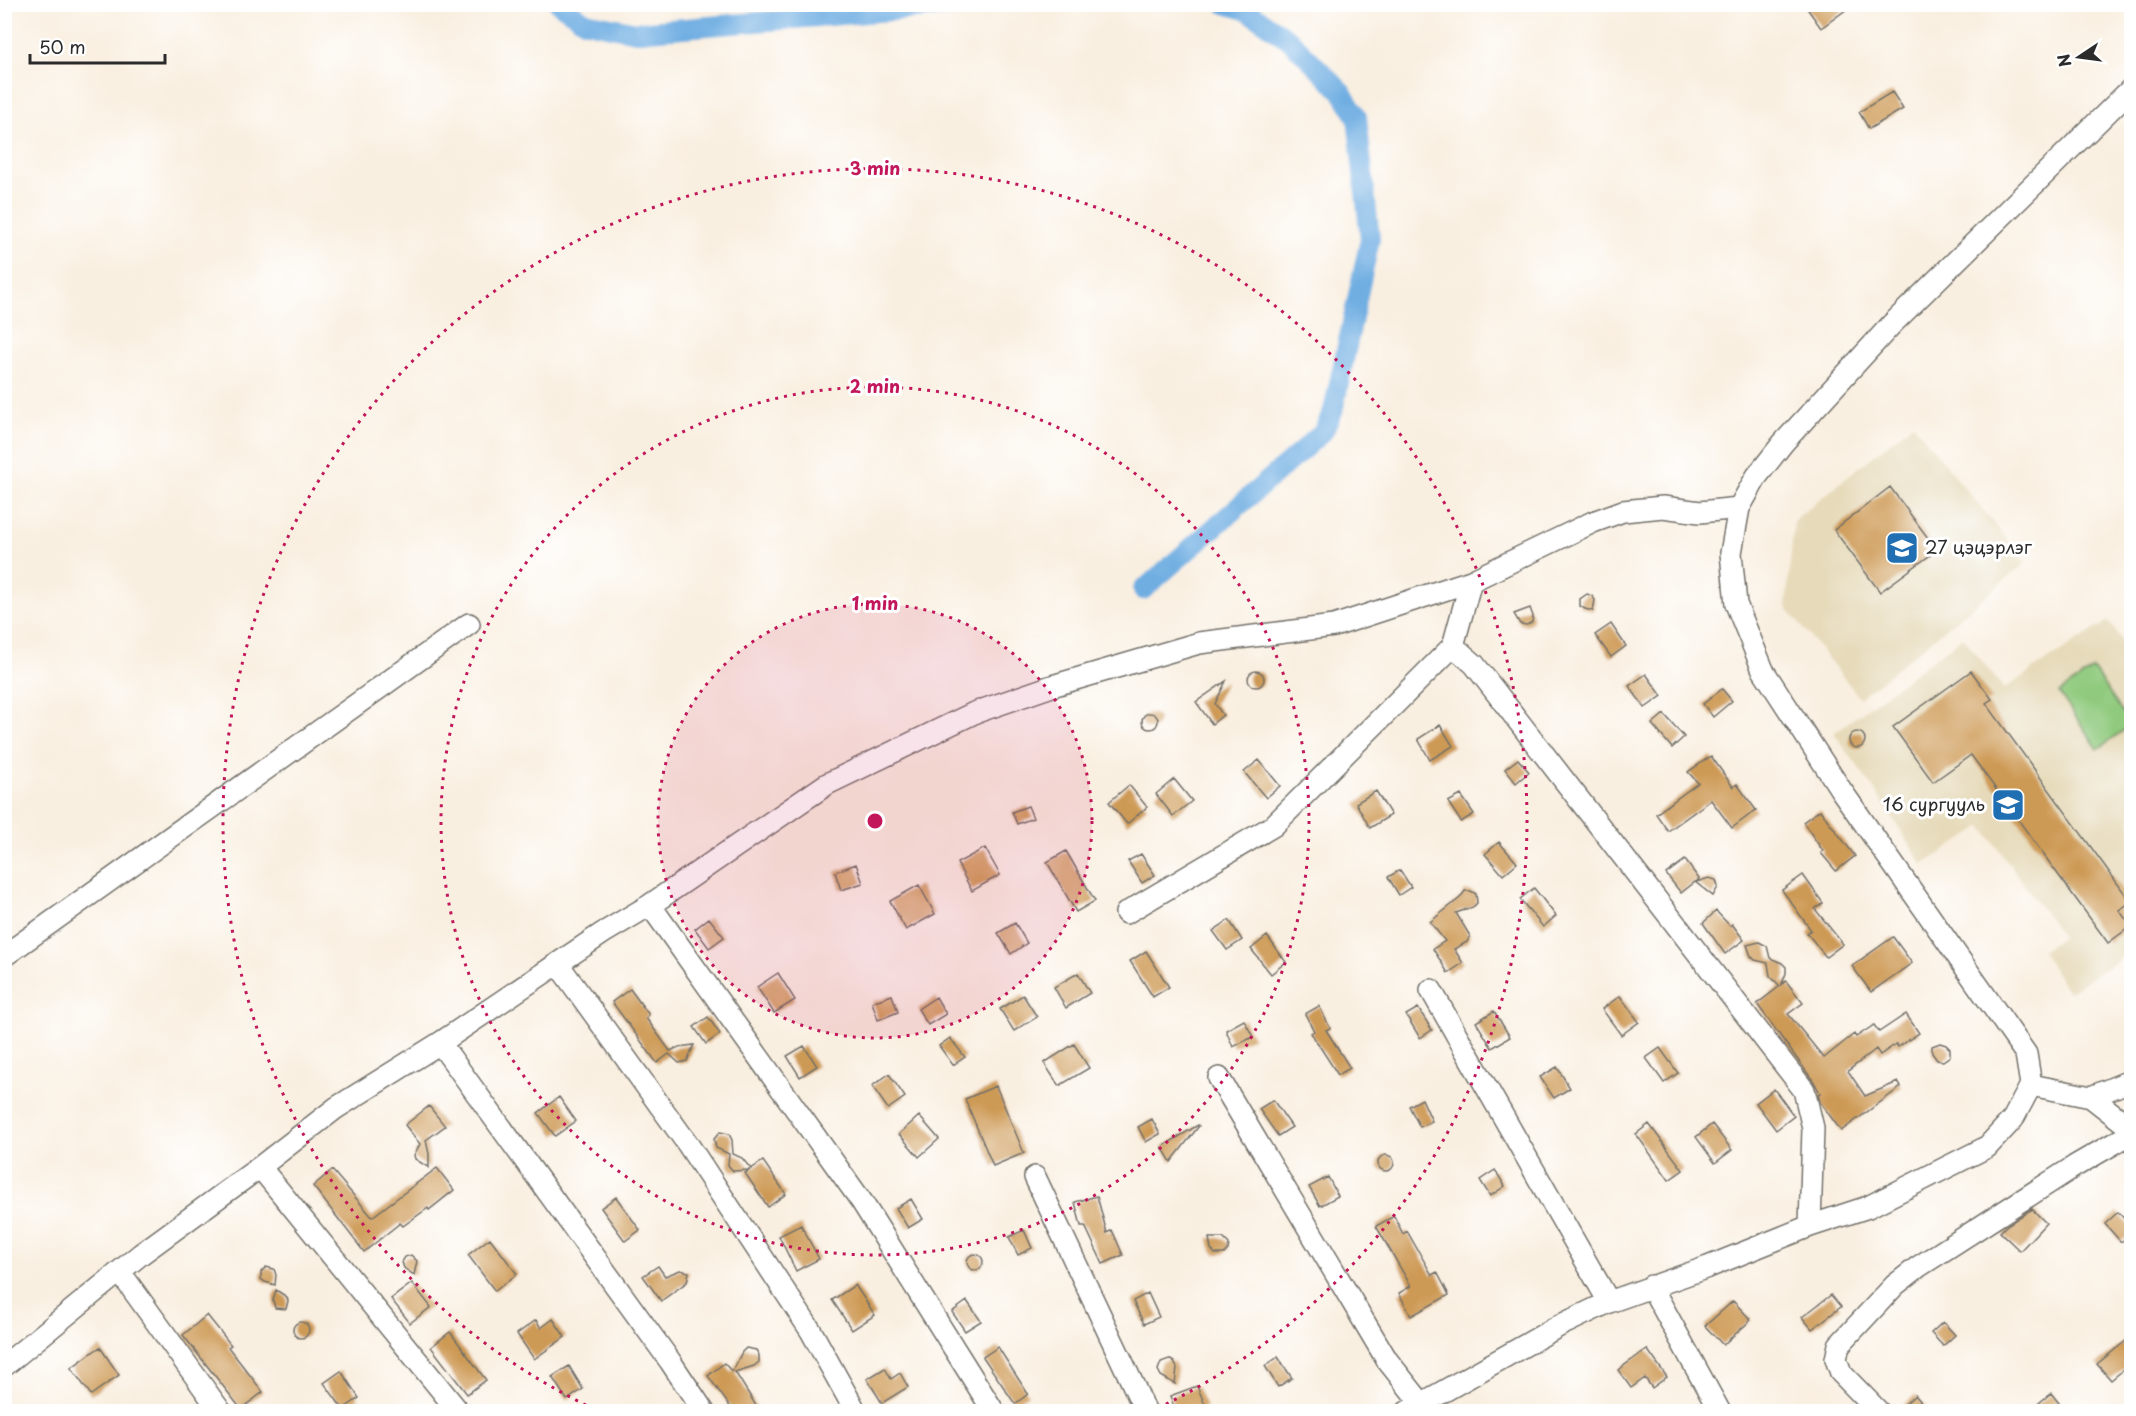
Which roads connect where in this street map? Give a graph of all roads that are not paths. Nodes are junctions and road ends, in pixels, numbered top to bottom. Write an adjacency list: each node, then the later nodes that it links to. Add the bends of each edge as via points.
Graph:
1 (2132, 88): 2 (street, via 1891,325 1783,443 1757,476)
2 (1739, 508): 3 (street, via 1623,511); 14 (street, via 1731,553 1736,604 1764,670 1841,789 2026,1054)
3 (1471, 581): 5 (street); 6 (street, via 1334,626 1198,643 974,713 828,784)
4 (469, 624): 8 (street)
5 (1453, 646): 7 (street, via 1273,826); 20 (street, via 1474,664 1804,1090 1813,1128)
6 (650, 905): 9 (street); 30 (street, via 862,1202)
7 (1126, 913)
8 (4, 956)
9 (558, 964): 11 (street); 29 (street, via 687,1143 811,1331)
10 (1431, 990): 23 (street)
11 (440, 1043): 18 (street, via 336,1108); 28 (street)
12 (1219, 1078): 25 (street)
13 (2132, 1080): 15 (street)
14 (2031, 1085): 15 (street); 20 (street, via 2013,1119 1987,1146 1868,1207)
15 (2091, 1096): 16 (street)
16 (2132, 1129)
17 (2132, 1133): 33 (street, via 1918,1267 1895,1285 1839,1346 1836,1359 1841,1373)
18 (260, 1167): 21 (street); 27 (street)
19 (1035, 1177): 31 (street)
20 (1810, 1226): 22 (street)
21 (120, 1272): 24 (street); 26 (street)
22 (1651, 1286): 23 (street); 32 (street)
23 (1609, 1302): 25 (street)
24 (4, 1366)
25 (1414, 1407)
26 (221, 1412)
27 (459, 1412)
28 (704, 1412)
29 (856, 1412)
30 (994, 1412)
31 (1146, 1412)
32 (1720, 1412)
33 (1879, 1412)

